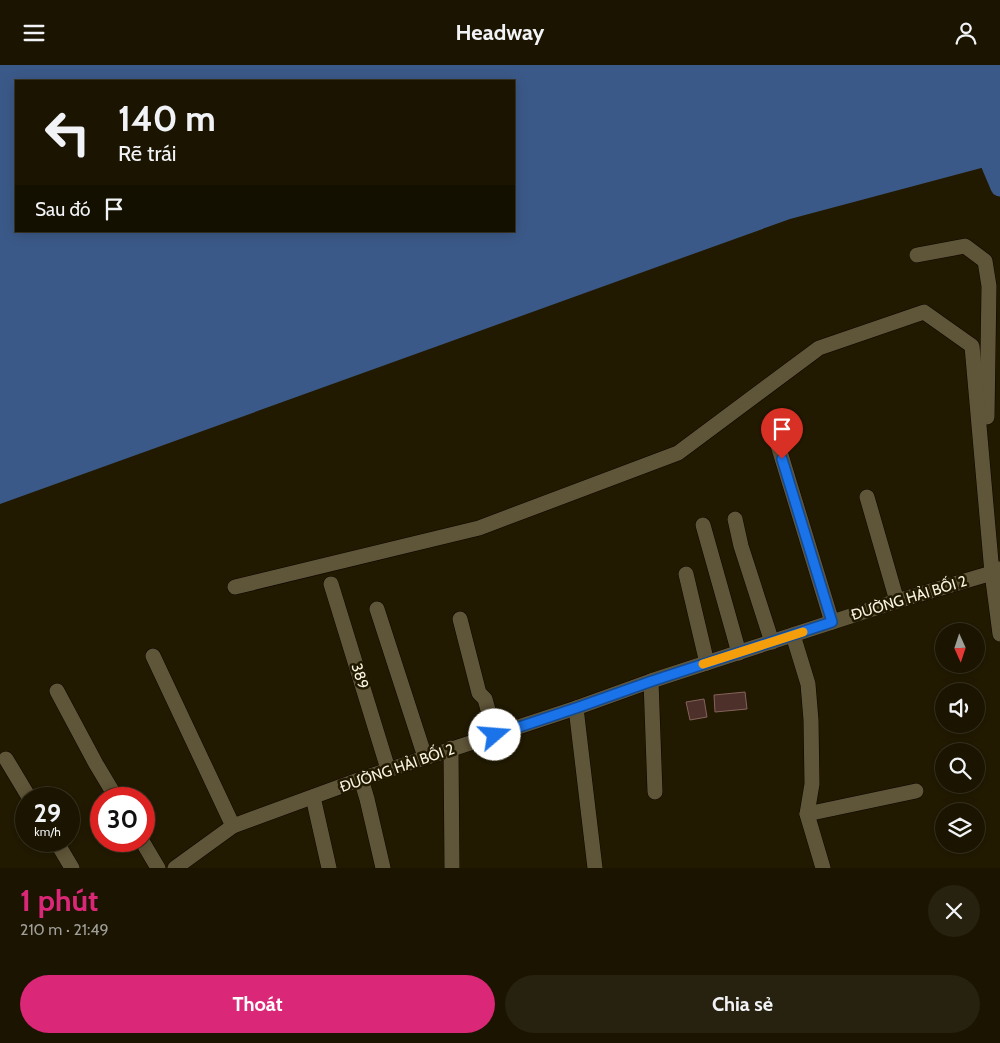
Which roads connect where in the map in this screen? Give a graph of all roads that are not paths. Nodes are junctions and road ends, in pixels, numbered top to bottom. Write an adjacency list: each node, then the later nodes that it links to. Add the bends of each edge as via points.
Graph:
1 (917, 255): 4 (street, via 965,247 985,261 989,286)
2 (777, 442): 14 (street)
3 (867, 497): 11 (street)
4 (986, 503): 7 (street); 10 (street, via 972,346 924,312 819,348 678,453 479,528)
5 (734, 519): 17 (street)
6 (703, 525): 18 (street)
7 (996, 571): 11 (street, ĐƯỜNG HẢI BỐI 2); 15 (street)
8 (686, 574): 20 (street)
9 (331, 584): 28 (street, 389)
10 (235, 587)
11 (897, 601): 14 (street, ĐƯỜNG HẢI BỐI 2)
12 (377, 609): 26 (street)
13 (460, 619): 24 (street)
14 (832, 622): 16 (street, ĐƯỜNG HẢI BỐI 2)
15 (1000, 634)
16 (793, 635): 17 (street, ĐƯỜNG HẢI BỐI 2); 35 (street, via 808,684 811,720 812,784)
17 (772, 642): 18 (street, ĐƯỜNG HẢI BỐI 2)
18 (739, 653): 20 (street, ĐƯỜNG HẢI BỐI 2)
19 (154, 655): 36 (street)
20 (707, 663): 21 (street, ĐƯỜNG HẢI BỐI 2)
21 (652, 681): 23 (street, ĐƯỜNG HẢI BỐI 2); 33 (street)
22 (57, 691): 31 (street)
23 (576, 708): 24 (street, ĐƯỜNG HẢI BỐI 2); 45 (street)
24 (495, 735): 25 (street, ĐƯỜNG HẢI BỐI 2)
25 (451, 748): 26 (street, ĐƯỜNG HẢI BỐI 2); 44 (street)
26 (425, 757): 28 (street, ĐƯỜNG HẢI BỐI 2)
27 (6, 759): 30 (street)
28 (388, 769): 29 (street, ĐƯỜNG HẢI BỐI 2)
29 (361, 779): 34 (street, ĐƯỜNG HẢI BỐI 2); 43 (street)
30 (23, 787)
31 (110, 787)
32 (916, 791): 35 (street)
33 (655, 792)
34 (313, 797): 36 (street, ĐƯỜNG HẢI BỐI 2); 42 (street)
35 (807, 814): 46 (street)
36 (233, 826): 41 (street, ĐƯỜNG HẢI BỐI 2)
37 (63, 852): 39 (street)
38 (149, 852): 40 (street)
39 (72, 868)
40 (158, 868)
41 (175, 868)
42 (329, 868)
43 (383, 868)
44 (452, 868)
45 (595, 868)
46 (824, 868)

